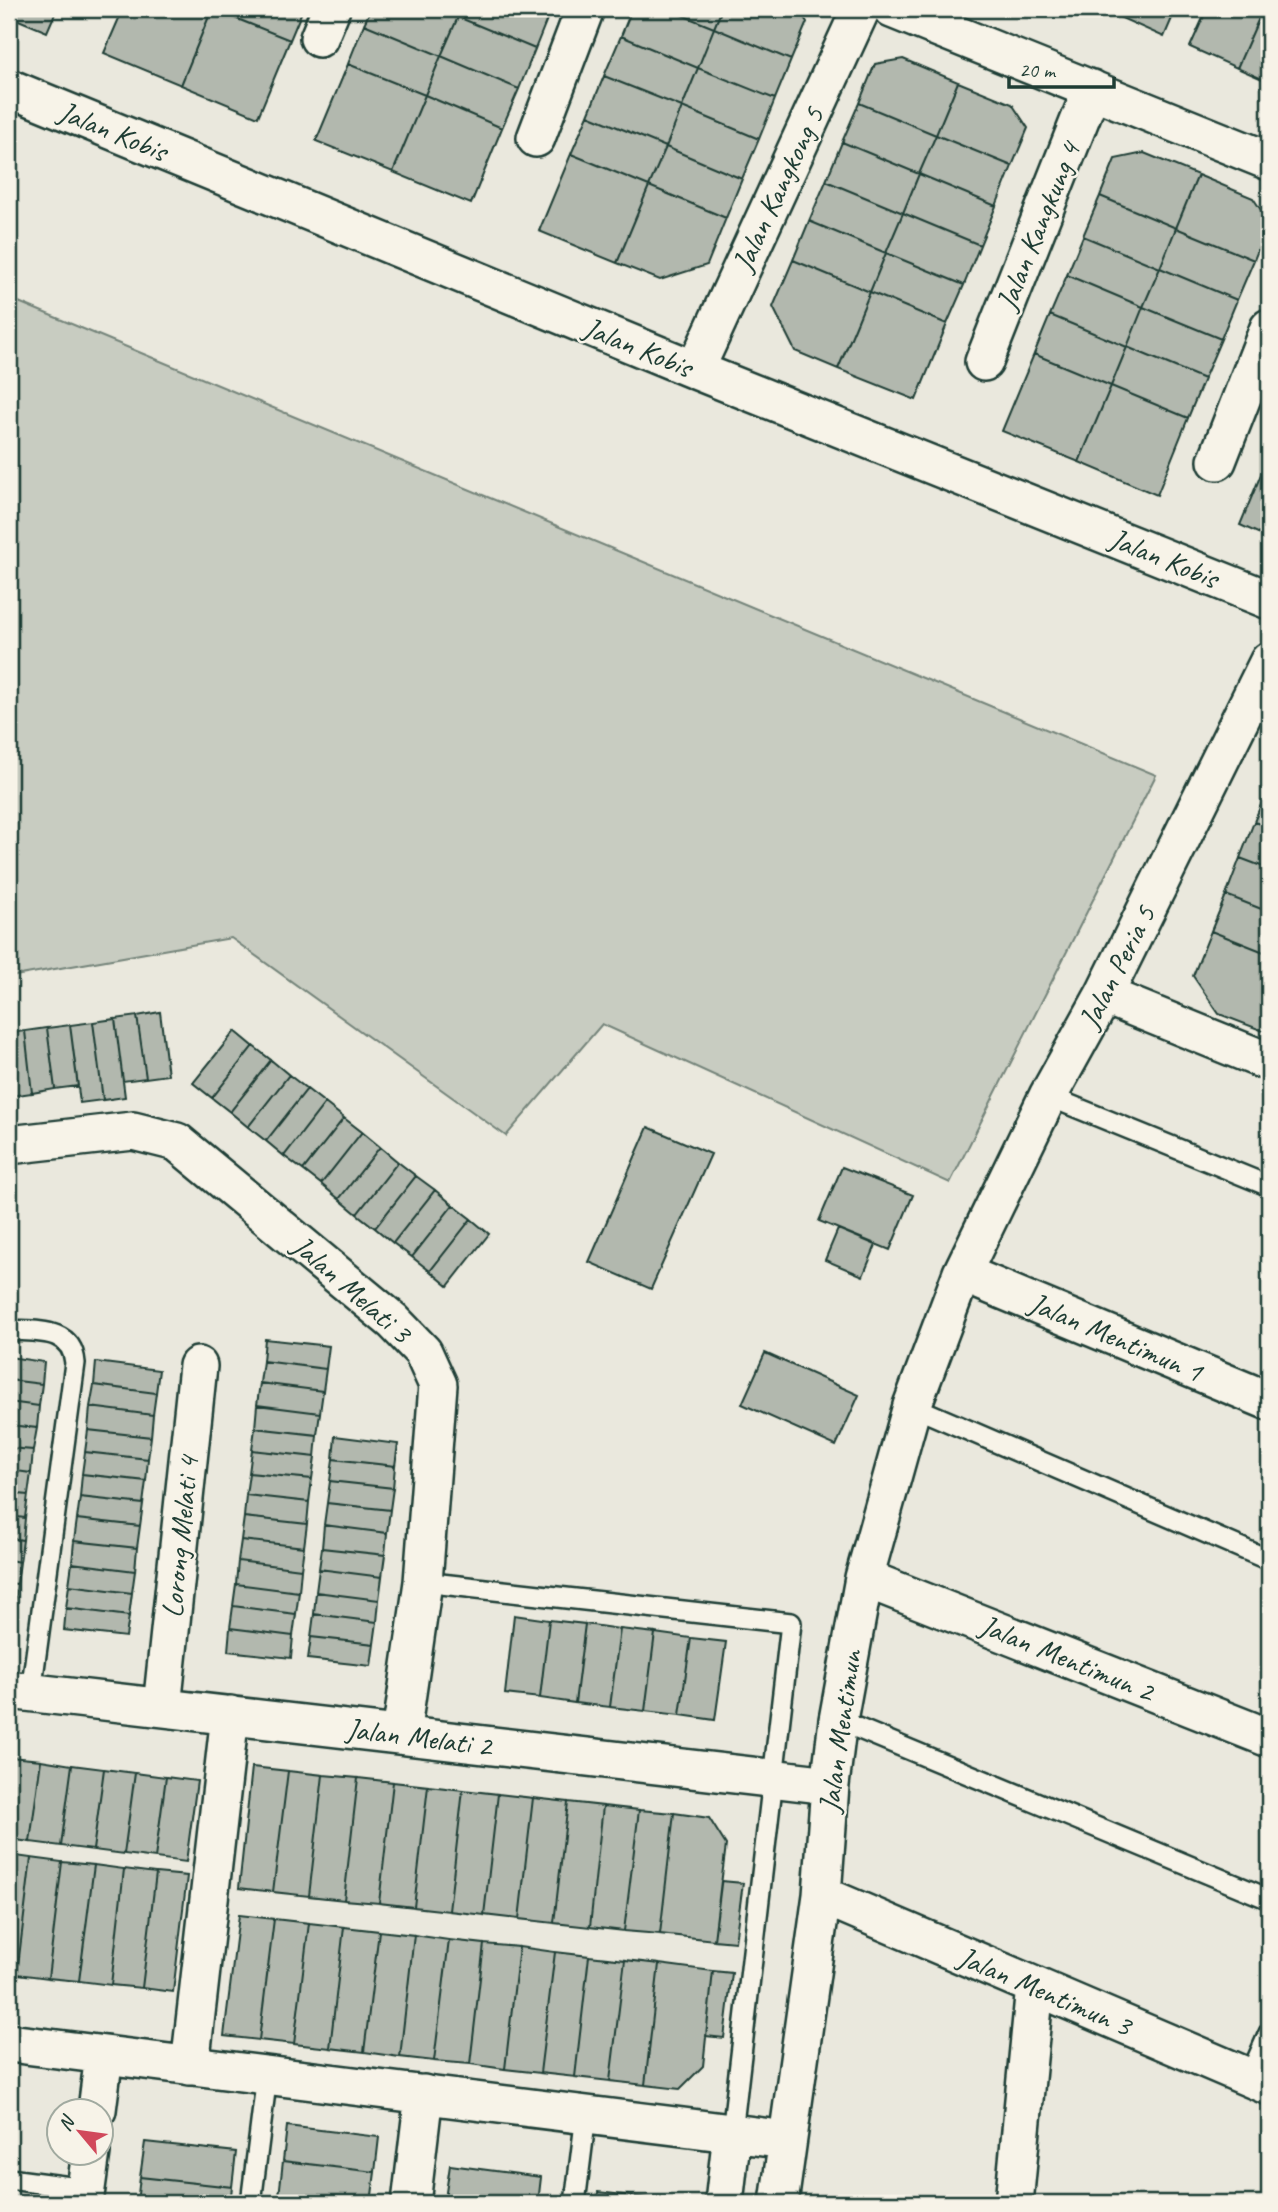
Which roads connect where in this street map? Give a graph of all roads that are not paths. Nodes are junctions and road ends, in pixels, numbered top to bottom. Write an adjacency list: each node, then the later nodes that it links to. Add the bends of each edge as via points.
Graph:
1 (585, 9): 6 (street)
2 (861, 9): 10 (street, Jalan Kangkong 5)
3 (892, 9): 5 (street)
4 (9, 88): 10 (street, Jalan Kobis)
5 (1092, 89): 7 (street); 9 (street, Jalan Kangkung 4)
6 (536, 138)
7 (1269, 161)
8 (1269, 328): 11 (street)
9 (984, 362)
10 (695, 370): 12 (street, Jalan Kobis)
11 (1217, 461)
12 (1269, 600)
13 (1269, 661): 14 (street, Jalan Peria 5)
14 (1104, 995): 15 (street); 16 (street, Jalan Peria 5)
15 (1269, 1062)
16 (1048, 1096): 18 (lane); 19 (street, Jalan Peria 5)
17 (9, 1145): 26 (street, Jalan Melati 3, via 133,1131 177,1142 393,1321 423,1352 438,1385)
18 (1269, 1185)
19 (962, 1273): 22 (street, Jalan Mentimun 1); 23 (street, Jalan Mentimun)
20 (9, 1330): 27 (lane, via 61,1336 74,1352 75,1363)
21 (198, 1366): 28 (street, Lorong Melati 4)
22 (1269, 1401)
23 (912, 1406): 24 (lane); 25 (street, Jalan Mentimun)
24 (1269, 1560)
25 (864, 1578): 30 (street, Jalan Mentimun); 32 (street, Jalan Mentimun 2)
26 (423, 1582): 31 (street, Jalan Melati 3); 33 (lane, via 791,1623)
27 (20, 1691): 28 (street, Jalan Melati 2)
28 (162, 1707): 29 (street, Jalan Melati 2)
29 (230, 1715): 31 (street, Jalan Melati 2); 41 (street)
30 (838, 1720): 34 (street, Jalan Mentimun); 36 (lane)
31 (401, 1735): 33 (street, Jalan Melati 2)
32 (1269, 1738)
33 (773, 1778): 34 (street, Jalan Melati 2); 47 (lane)
34 (830, 1785): 35 (street, Jalan Mentimun)
35 (822, 1895): 37 (street, Jalan Mentimun 3); 48 (street, Jalan Mentimun)
36 (1269, 1899)
37 (1035, 1986): 43 (street, Jalan Mentimun 3); 57 (street)
38 (1269, 2033): 43 (lane)
39 (9, 2043): 40 (street)
40 (104, 2055): 41 (street); 45 (street)
41 (190, 2066): 42 (street)
42 (267, 2075): 44 (street); 52 (lane)
43 (1259, 2082)
44 (424, 2094): 46 (street); 53 (street)
45 (99, 2096)
46 (586, 2115): 47 (street); 54 (lane)
47 (732, 2133): 48 (street); 55 (street)
48 (787, 2140): 56 (street, Jalan Mentimun)
49 (89, 2166): 51 (street)
50 (9, 2179): 51 (lane)
51 (85, 2196)
52 (251, 2203)
53 (411, 2203)
54 (575, 2203)
55 (724, 2203)
56 (779, 2203)
57 (1014, 2203)

